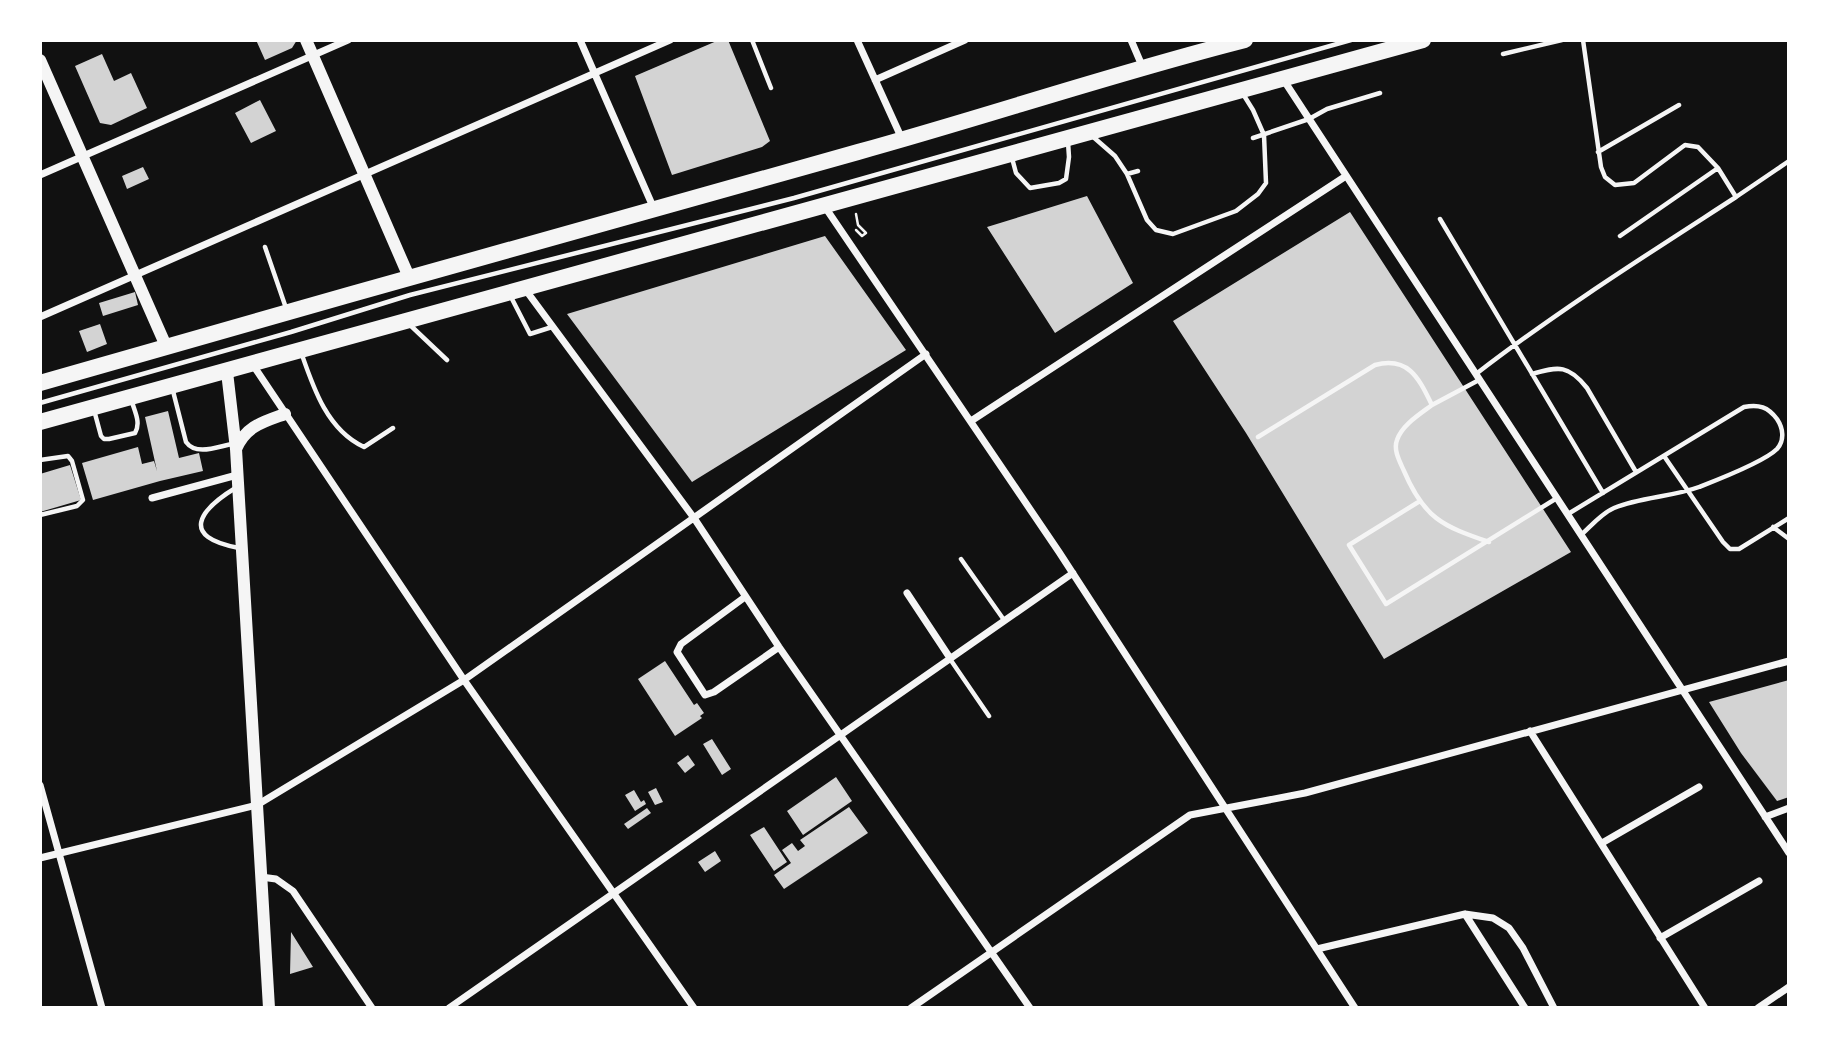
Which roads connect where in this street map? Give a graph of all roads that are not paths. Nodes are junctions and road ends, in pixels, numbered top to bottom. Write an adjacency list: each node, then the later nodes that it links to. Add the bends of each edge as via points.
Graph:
1 (306, 40): 16 (street)
2 (348, 40): 16 (street)
3 (580, 40): 19 (street)
4 (670, 40): 19 (street)
5 (752, 40): 22 (lane)
6 (857, 40): 20 (street)
7 (965, 40): 20 (street)
8 (1131, 40): 18 (street)
9 (1245, 40): 14 (highway)
10 (1350, 40): 67 (lane, via 794,198 411,295)
11 (1423, 40): 21 (highway)
12 (1562, 40): 15 (lane)
13 (1583, 40): 32 (lane)
14 (1207, 46): 18 (highway)
15 (1503, 54)
16 (313, 56): 34 (street); 38 (street)
17 (40, 60): 34 (street)
18 (1143, 69): 31 (highway)
19 (594, 73): 38 (street); 44 (street)
20 (875, 79): 31 (street)
21 (1282, 79): 23 (highway); 26 (street)
22 (771, 88)
23 (1240, 90): 27 (highway); 28 (lane)
24 (1380, 93): 26 (lane)
25 (1679, 105): 32 (lane)
26 (1309, 119): 28 (lane); 41 (street)
27 (1088, 133): 30 (highway); 39 (lane, via 1115,156)
28 (1264, 135): 29 (lane); 39 (lane, via 1266,183 1258,194 1236,211 1173,234 1156,230 1147,220)
29 (1253, 138)
30 (1067, 139): 33 (highway); 33 (lane, via 1066,179 1059,183 1030,188 1016,173)
31 (902, 140): 44 (highway)
32 (1598, 152): 36 (lane, via 1605,177 1615,185 1634,183 1685,145 1698,146)
33 (1011, 154): 43 (highway)
34 (82, 157): 40 (street); 48 (street)
35 (1789, 161): 42 (lane)
36 (1718, 168): 42 (lane); 46 (lane)
37 (1138, 171): 39 (lane)
38 (365, 174): 48 (street); 49 (street)
39 (1126, 174)
40 (40, 175)
41 (1346, 176): 63 (street); 71 (street)
42 (1736, 197): 55 (lane)
43 (825, 207): 50 (highway); 58 (street)
44 (654, 209): 49 (highway)
45 (1440, 219): 55 (lane)
46 (1620, 236)
47 (265, 247): 51 (lane)
48 (135, 276): 52 (street); 56 (street)
49 (409, 277): 51 (highway)
50 (517, 291): 53 (highway); 54 (street); 54 (lane, via 530,334)
51 (287, 312): 56 (highway)
52 (40, 317)
53 (407, 322): 57 (highway); 59 (lane)
54 (553, 327): 87 (street)
55 (1515, 344): 62 (lane); 63 (lane)
56 (166, 346): 64 (highway)
57 (301, 351): 60 (highway); 73 (lane, via 327,414 354,441 364,447)
58 (926, 354): 71 (street); 87 (street)
59 (447, 360)
60 (253, 364): 61 (highway); 70 (street)
61 (227, 372): 65 (highway); 75 (street)
62 (1532, 374): 78 (lane, via 1553,368 1578,376); 81 (lane)
63 (1477, 377): 68 (lane); 83 (street)
64 (40, 383)
65 (172, 386): 66 (highway); 75 (lane, via 190,448)
66 (131, 397): 69 (highway); 69 (lane, via 139,425 135,433 104,439)
67 (40, 403)
68 (1432, 405): 74 (lane, via 1411,370 1388,362 1375,365); 84 (lane, via 1405,427 1396,441 1399,460)
69 (93, 408): 72 (highway)
70 (285, 414): 75 (street, via 258,423); 102 (street)
71 (971, 421): 95 (street)
72 (40, 422)
73 (393, 428)
74 (1258, 437)
75 (235, 446): 79 (street)
76 (1664, 456): 78 (lane); 80 (lane); 80 (lane, via 1744,407 1765,407 1780,423 1783,432 1778,448)
77 (40, 460): 86 (lane, via 68,456 83,500 77,506)
78 (1636, 472): 81 (lane)
79 (238, 481): 82 (street); 93 (street); 93 (lane, via 207,508 201,529 215,543)
80 (1687, 490): 89 (lane, via 1731,549 1739,549); 90 (lane, via 1615,508)
81 (1603, 493): 85 (lane)
82 (152, 498)
83 (1557, 498): 85 (street); 92 (lane)
84 (1420, 501): 92 (lane, via 1441,523); 92 (lane, via 1349,545 1386,604)
85 (1567, 514): 90 (street)
86 (40, 515)
87 (694, 518): 97 (street); 102 (street)
88 (1789, 518): 89 (lane)
89 (1773, 527): 91 (lane)
90 (1581, 535): 103 (street)
91 (1789, 539)
92 (1489, 542)
93 (242, 549): 109 (street)
94 (961, 559): 98 (lane)
95 (1073, 573): 98 (street); 111 (street)
96 (907, 593): 100 (street)
97 (746, 597): 99 (street); 99 (street, via 681,644 677,652 705,695)
98 (1004, 620): 100 (street)
99 (779, 646): 106 (street)
100 (950, 658): 104 (lane); 106 (street)
101 (1789, 661): 103 (street)
102 (464, 680): 109 (street); 119 (street)
103 (1683, 691): 105 (street); 112 (street)
104 (989, 716)
105 (1530, 731): 111 (street, via 1305,793); 113 (street)
106 (841, 734): 119 (street); 123 (street)
107 (40, 785): 114 (street)
108 (1699, 787): 113 (street)
109 (257, 805): 114 (street); 117 (street)
110 (1789, 807): 112 (street)
111 (1226, 808): 122 (street); 123 (street, via 1190,814)
112 (1765, 817): 115 (street)
113 (1602, 843): 121 (street)
114 (58, 853): 116 (street); 125 (street)
115 (1789, 853)
116 (40, 858)
117 (261, 877): 126 (street); 127 (street, via 276,879 293,891)
118 (1759, 881): 121 (street)
119 (614, 893): 128 (street); 129 (street)
120 (1465, 914): 122 (street); 133 (street); 134 (street, via 1493,918 1509,928)
121 (1660, 938): 135 (street)
122 (1317, 949): 132 (street)
123 (992, 951): 130 (street); 131 (street)
124 (1789, 987): 136 (street)
125 (102, 1008)
126 (269, 1008)
127 (372, 1008)
128 (449, 1008)
129 (694, 1008)
130 (911, 1008)
131 (1030, 1008)
132 (1355, 1008)
133 (1525, 1008)
134 (1554, 1008)
135 (1705, 1008)
136 (1758, 1008)

